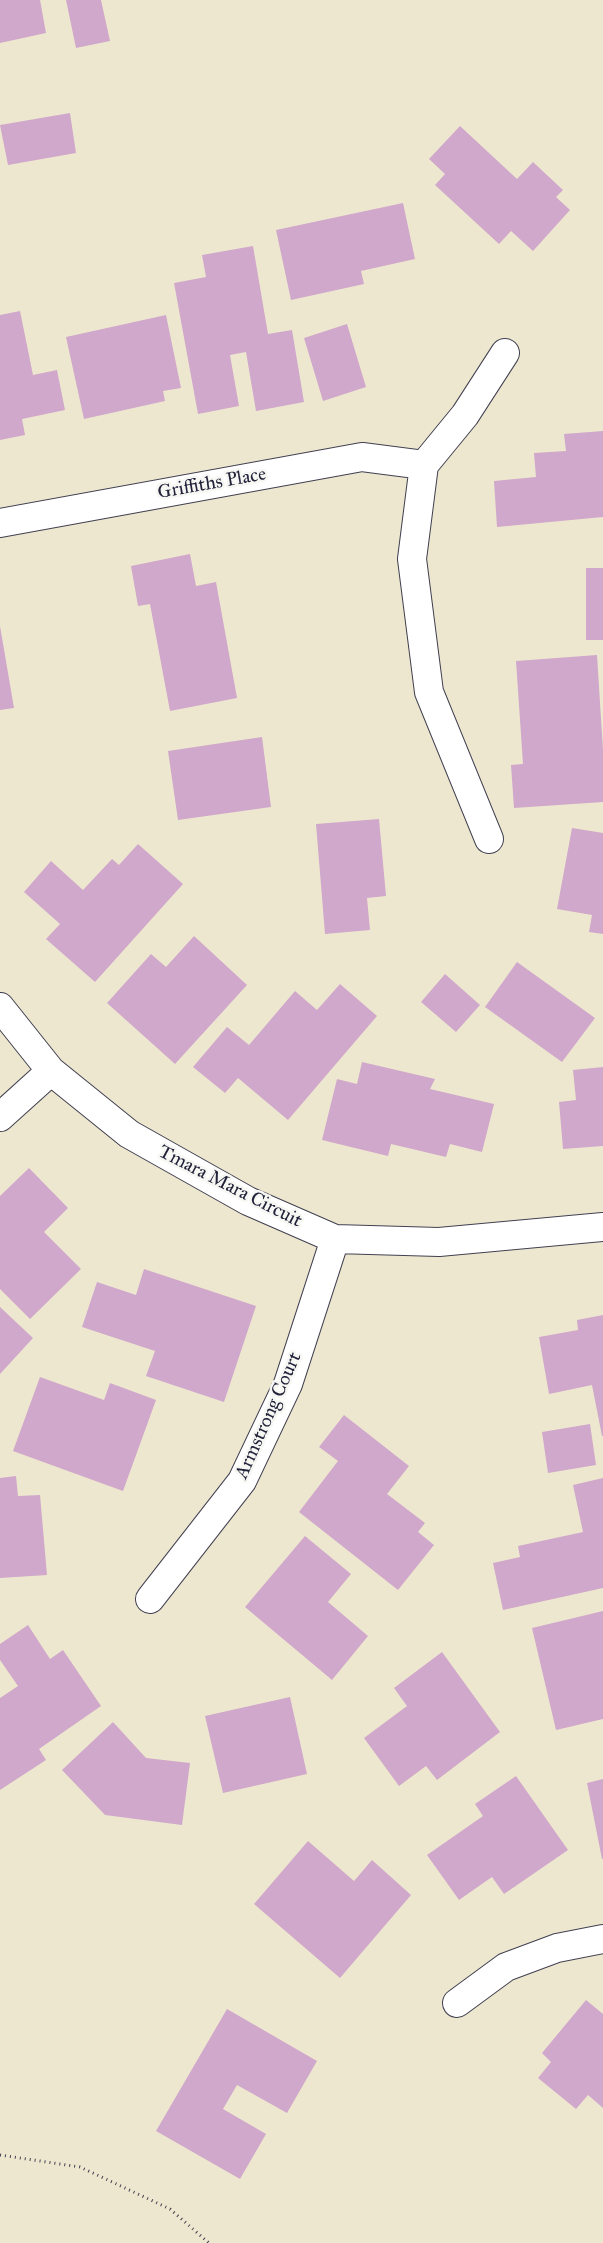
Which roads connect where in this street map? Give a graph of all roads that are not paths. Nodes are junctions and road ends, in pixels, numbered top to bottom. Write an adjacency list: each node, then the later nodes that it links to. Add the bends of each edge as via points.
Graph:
1 (505, 353): 2 (street, via 465,415)
2 (424, 465): 3 (street, Griffiths Place, via 362,457); 4 (street, via 412,560 429,692)
3 (0, 523)
4 (489, 838)
5 (0, 1007): 6 (street, Tmara Mara Circuit)
6 (51, 1071): 7 (street); 9 (street, Tmara Mara Circuit, via 129,1134 248,1201)
7 (0, 1117)
8 (603, 1227): 9 (street, Tmara Mara Circuit, via 439,1242)
9 (335, 1239): 10 (street, Armstrong Court, via 288,1384 242,1481)
10 (150, 1599)
11 (603, 1939): 12 (street, via 557,1948 506,1966)
12 (457, 2003)

